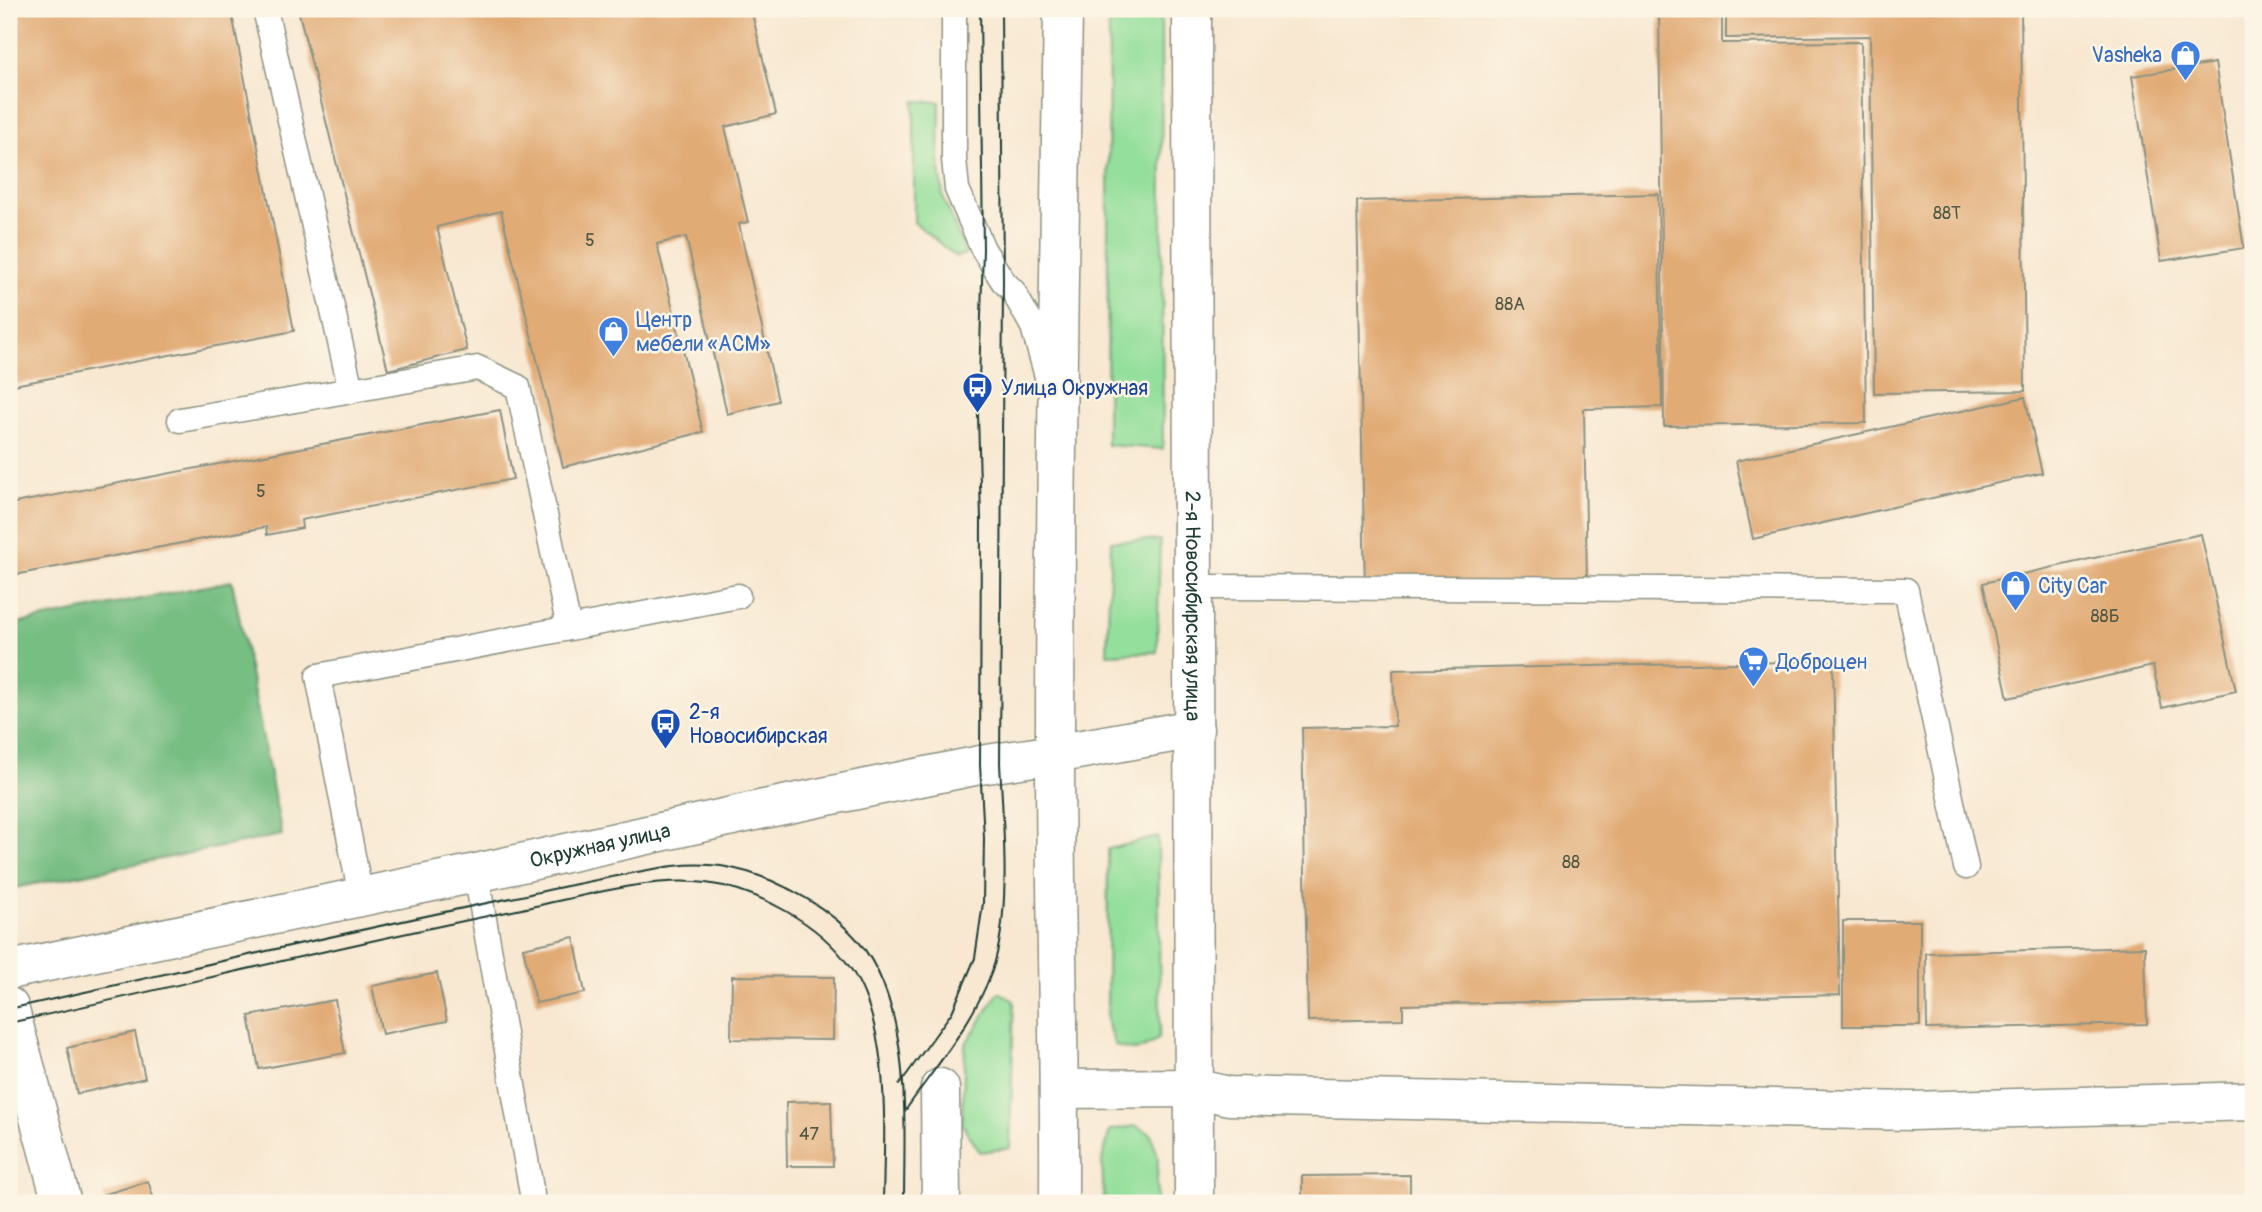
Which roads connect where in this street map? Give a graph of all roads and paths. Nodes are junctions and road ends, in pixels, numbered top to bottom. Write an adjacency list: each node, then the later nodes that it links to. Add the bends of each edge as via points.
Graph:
1 (265, 9): 5 (lane)
2 (954, 9): 6 (lane, via 957,189 983,249 1033,327)
3 (1063, 9): 6 (main road)
4 (1192, 9): 8 (main road, 2-я Новосибирская улица)
5 (351, 391): 7 (lane); 10 (lane, via 478,368 518,387)
6 (1057, 400): 12 (main road)
7 (180, 420)
8 (1194, 587): 11 (main road, 2-я Новосибирская улица); 13 (lane, via 1906,590)
9 (738, 596): 10 (lane)
10 (569, 628): 15 (lane, via 318,676)
11 (1194, 729): 12 (main road, Окружная улица); 19 (main road, 2-я Новосибирская улица)
12 (1055, 754): 14 (main road, Окружная улица, via 718,818); 20 (main road)
13 (1966, 867)
14 (476, 873): 15 (main road, Окружная улица); 22 (lane)
15 (361, 897): 16 (main road, Окружная улица)
16 (9, 970)
17 (9, 1007): 23 (main road)
18 (940, 1088): 24 (main road)
19 (1194, 1088): 20 (main road); 21 (main road, via 1229,1096 1911,1111); 26 (main road, 2-я Новосибирская улица)
20 (1060, 1089): 25 (main road)
21 (2253, 1101)
22 (532, 1194)
23 (62, 1203)
24 (941, 1203)
25 (1059, 1203)
26 (1194, 1203)

